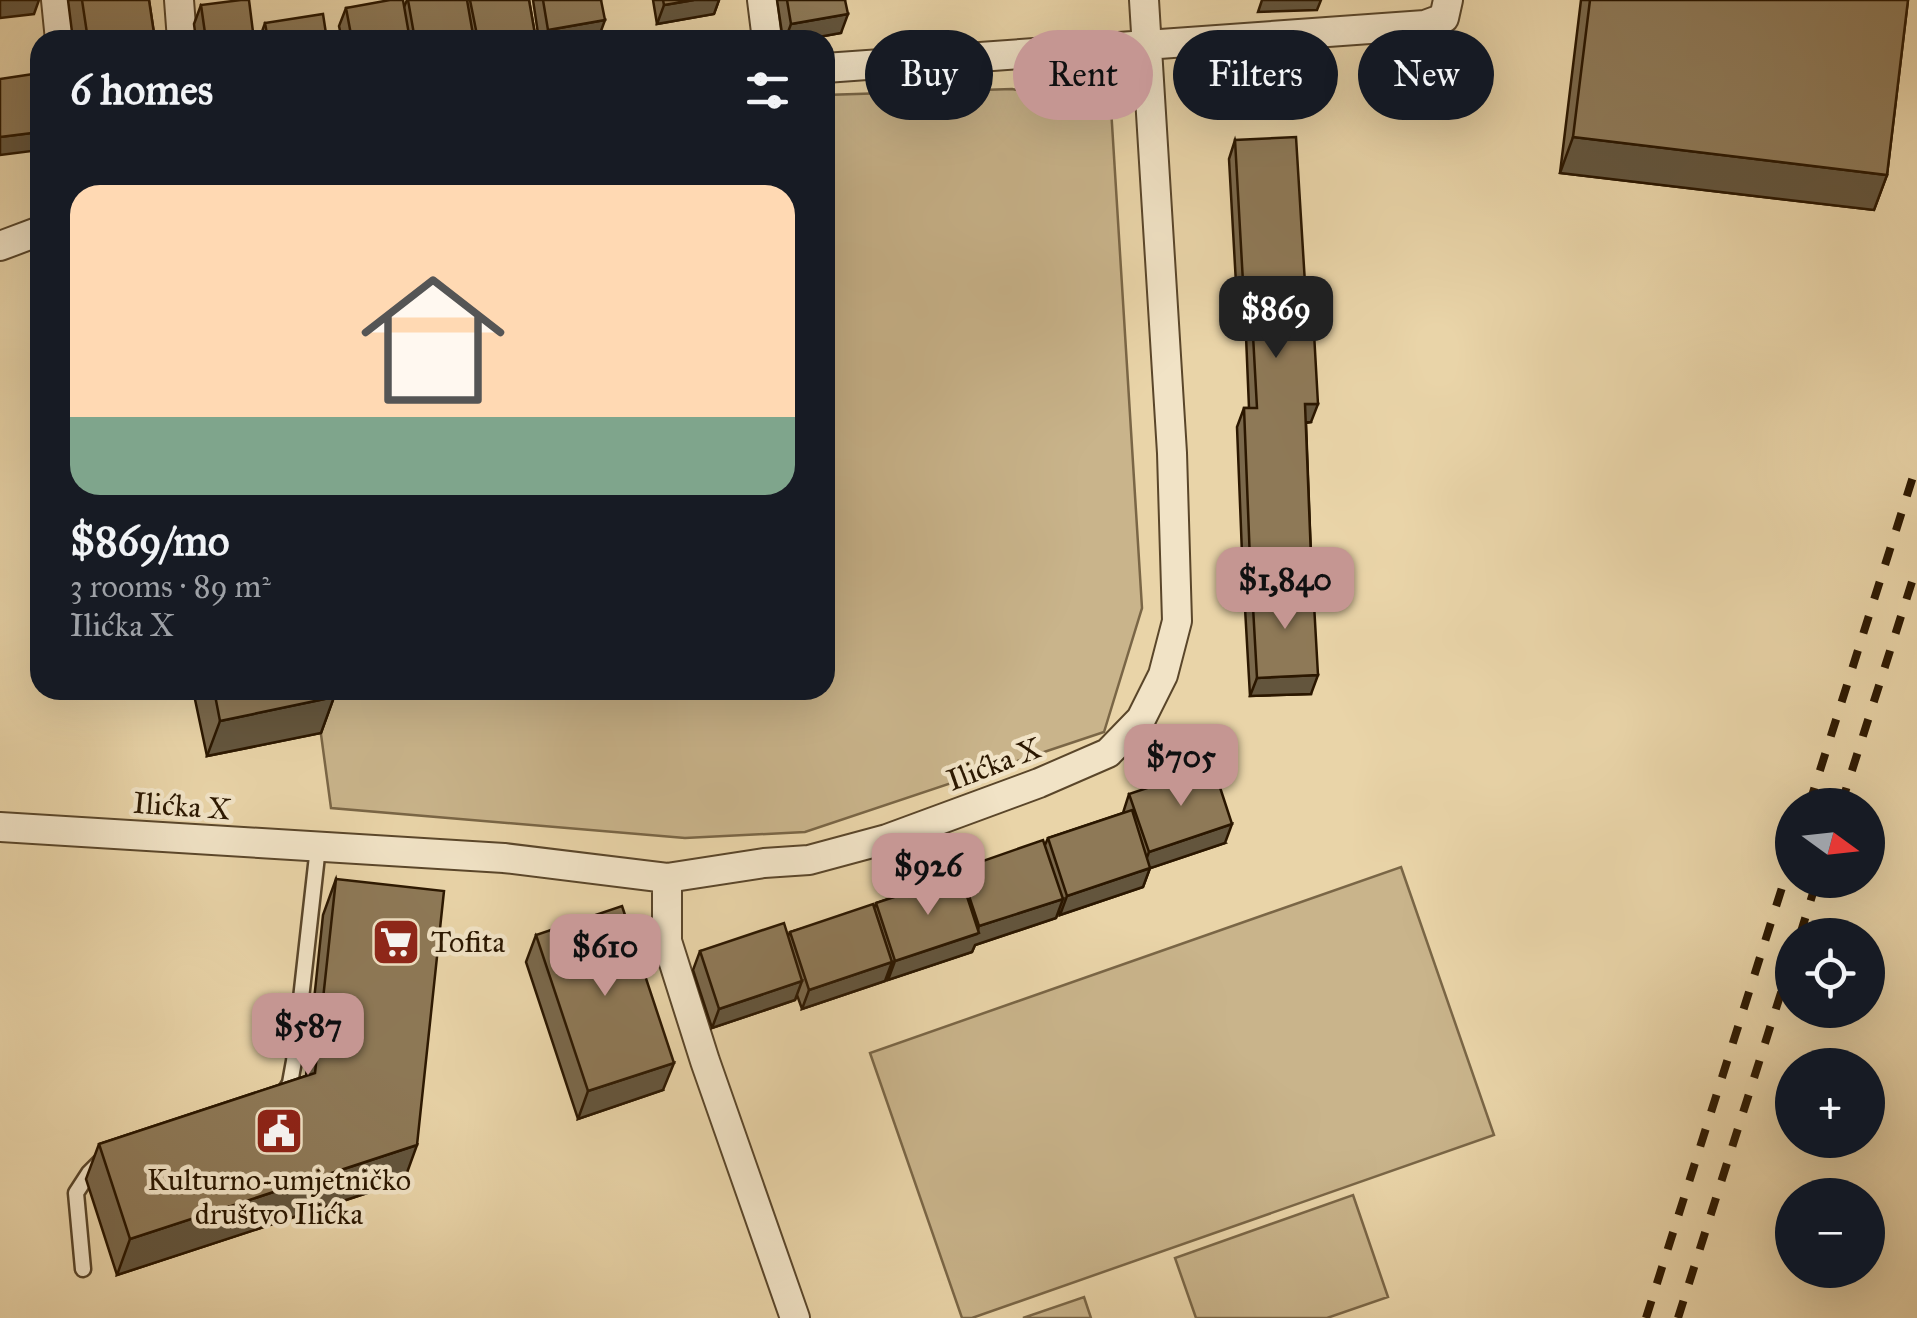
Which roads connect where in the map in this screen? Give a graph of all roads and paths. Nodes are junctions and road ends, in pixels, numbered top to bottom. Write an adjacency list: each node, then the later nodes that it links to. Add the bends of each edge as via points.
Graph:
1 (56, 0): 6 (street)
2 (179, 0): 7 (street)
3 (762, 0): 8 (street)
4 (1144, 0): 9 (street, Ilićka X)
5 (1448, 0): 10 (street, via 1444,18 1425,25)
6 (59, 30)
7 (181, 30)
8 (766, 30)
9 (1147, 30)
10 (1153, 45)
11 (1013, 55): 12 (street)
12 (835, 67)
13 (1152, 120): 18 (street, Ilićka X, via 1177,621 1164,676 1141,719 1108,753 886,839 810,860)
14 (30, 235): 15 (street)
15 (0, 246)
16 (0, 827): 17 (street, Ilićka X)
17 (318, 848): 18 (street, Ilićka X, via 504,858); 19 (lane, via 290,1083 282,1098)
18 (666, 878): 22 (street, via 667,941)
19 (264, 1105)
20 (120, 1154): 21 (lane, via 88,1173 76,1193)
21 (84, 1269)
22 (795, 1318)

